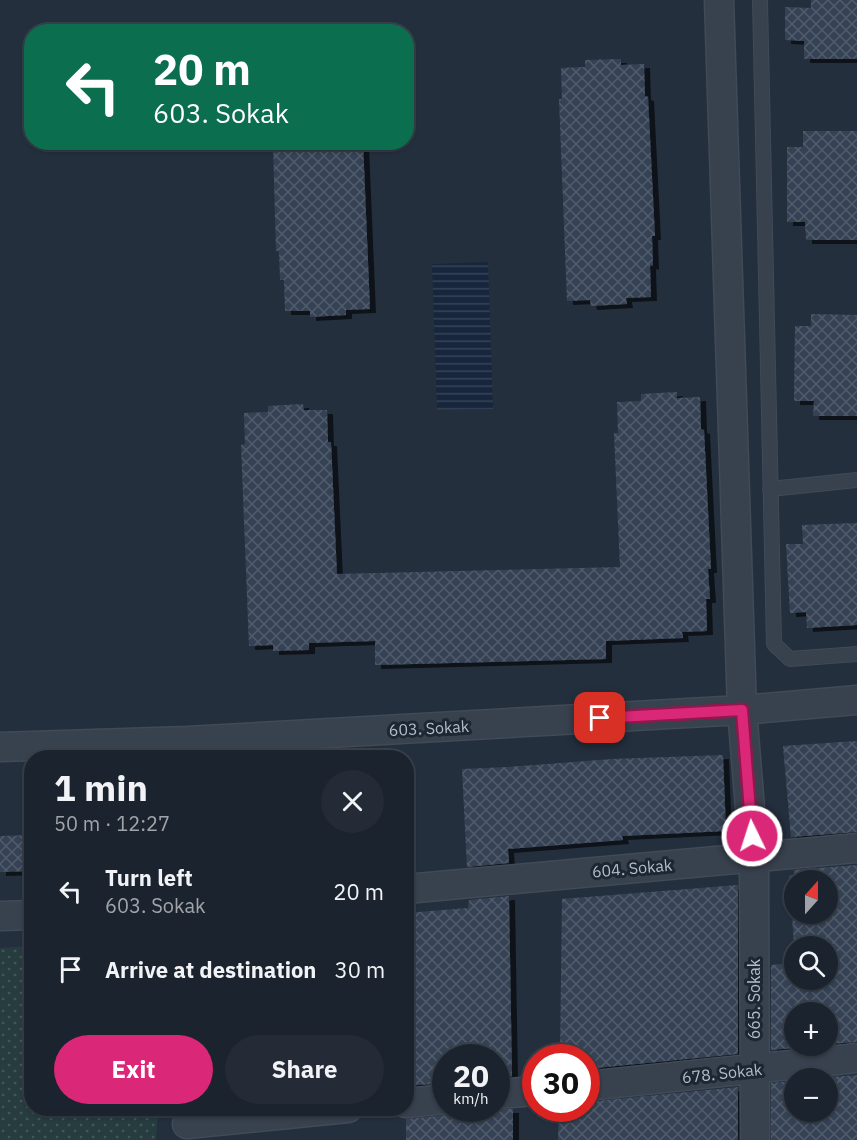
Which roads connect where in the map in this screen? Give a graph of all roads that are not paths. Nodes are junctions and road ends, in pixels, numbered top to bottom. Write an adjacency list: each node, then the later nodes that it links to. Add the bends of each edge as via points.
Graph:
1 (719, 0): 7 (street, 665. Sokak)
2 (760, 0): 4 (lane)
3 (857, 480): 4 (lane)
4 (771, 489): 5 (lane, via 774,644 790,659)
5 (857, 654)
6 (857, 700): 7 (street, 603. Sokak)
7 (742, 710): 9 (street, 603. Sokak); 11 (street, 665. Sokak)
8 (0, 747): 9 (street, 603. Sokak)
9 (188, 749)
10 (857, 848): 11 (street, 604. Sokak)
11 (754, 857): 12 (street, 604. Sokak); 16 (street, 665. Sokak)
12 (414, 888)
13 (24, 915): 14 (street)
14 (0, 916)
15 (857, 1058): 16 (street, 678. Sokak)
16 (754, 1070): 17 (street, 678. Sokak); 22 (street, 665. Sokak)
17 (600, 1085)
18 (432, 1100): 19 (street)
19 (414, 1102)
20 (268, 1116): 21 (street)
21 (187, 1124)
22 (754, 1140)

